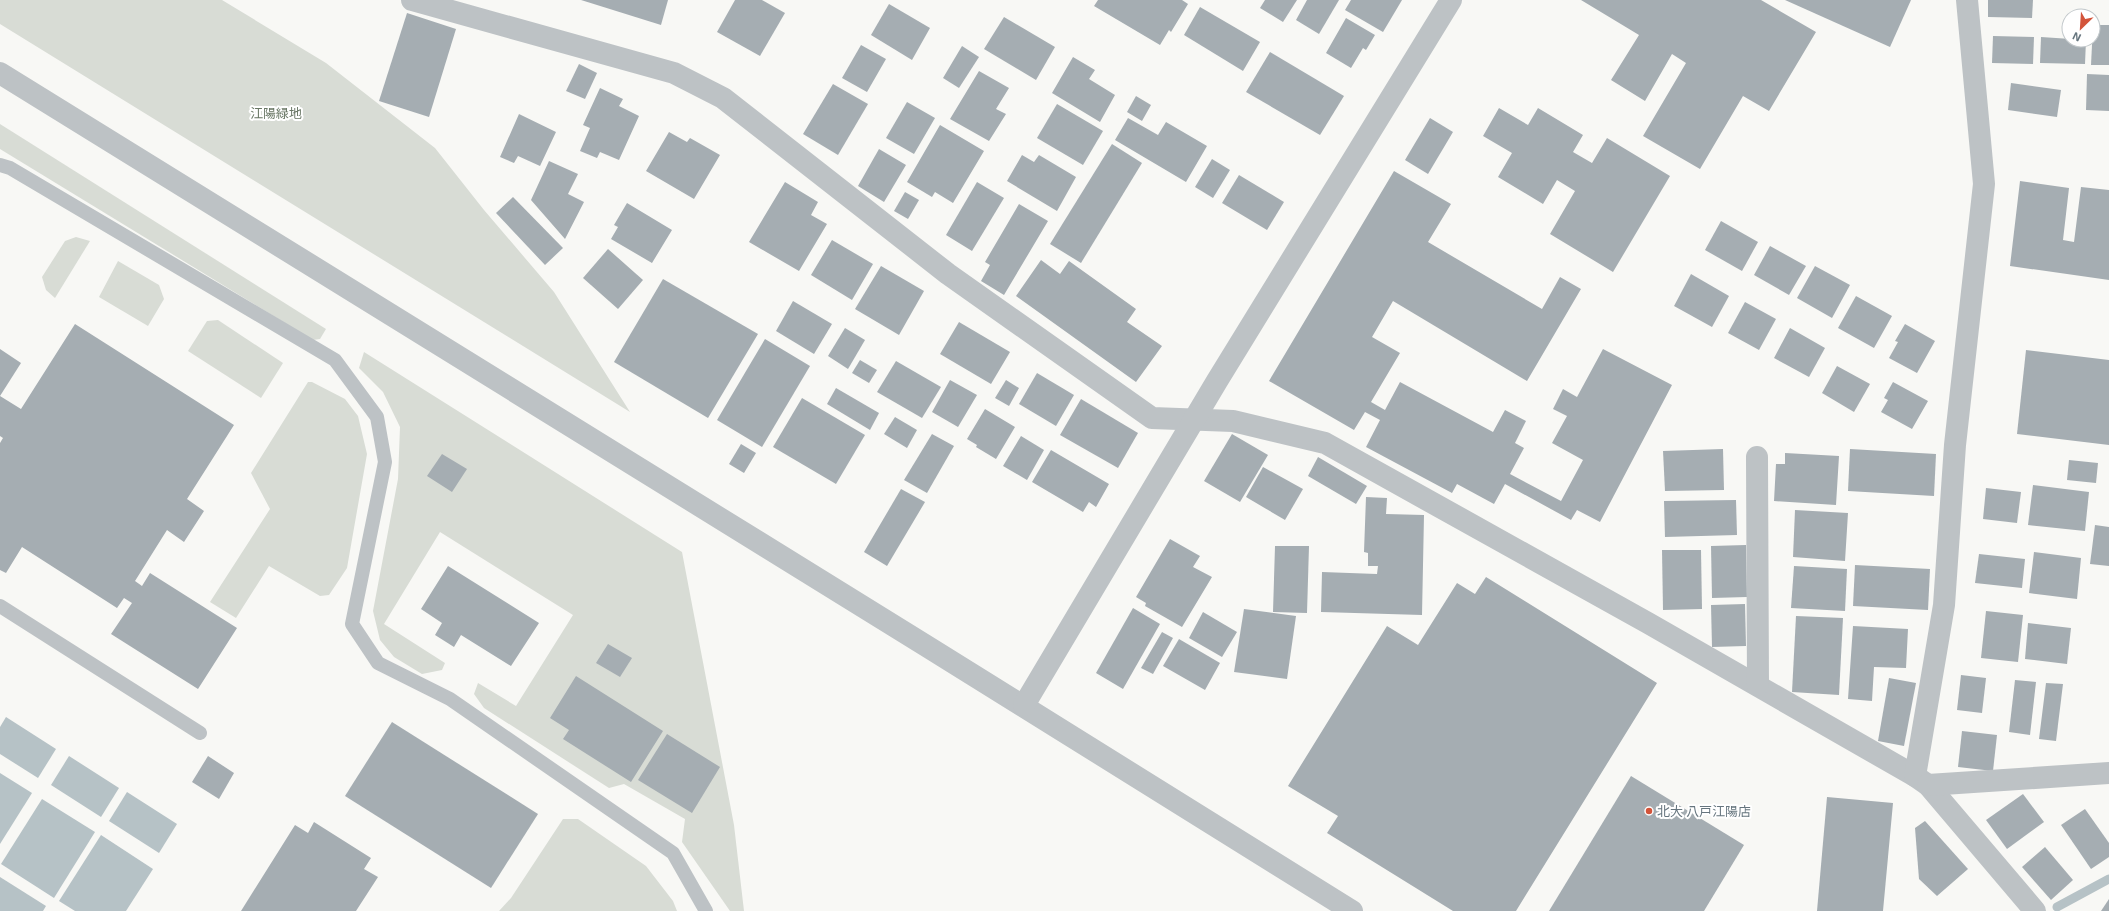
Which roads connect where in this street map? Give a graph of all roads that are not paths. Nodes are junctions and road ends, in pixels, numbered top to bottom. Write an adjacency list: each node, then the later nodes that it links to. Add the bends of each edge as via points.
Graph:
1 (412, 0): 6 (street, via 674,73 723,98 948,274 1152,418)
2 (1451, 0): 6 (street)
3 (1967, 0): 13 (street, via 1984,184 1955,445 1944,605)
4 (0, 73): 10 (street)
5 (0, 165): 14 (lane, via 10,168 335,360 377,417 385,462 352,624 378,663 450,698 673,853)
6 (1194, 419): 9 (street, via 1233,421 1325,443); 10 (street)
7 (1757, 457): 9 (street)
8 (0, 606): 11 (lane)
9 (1758, 685): 13 (street)
10 (1024, 705): 15 (street)
11 (200, 733)
12 (2109, 773): 13 (street)
13 (1922, 781): 16 (street)
14 (706, 911)
15 (1352, 911)
16 (2035, 911)

